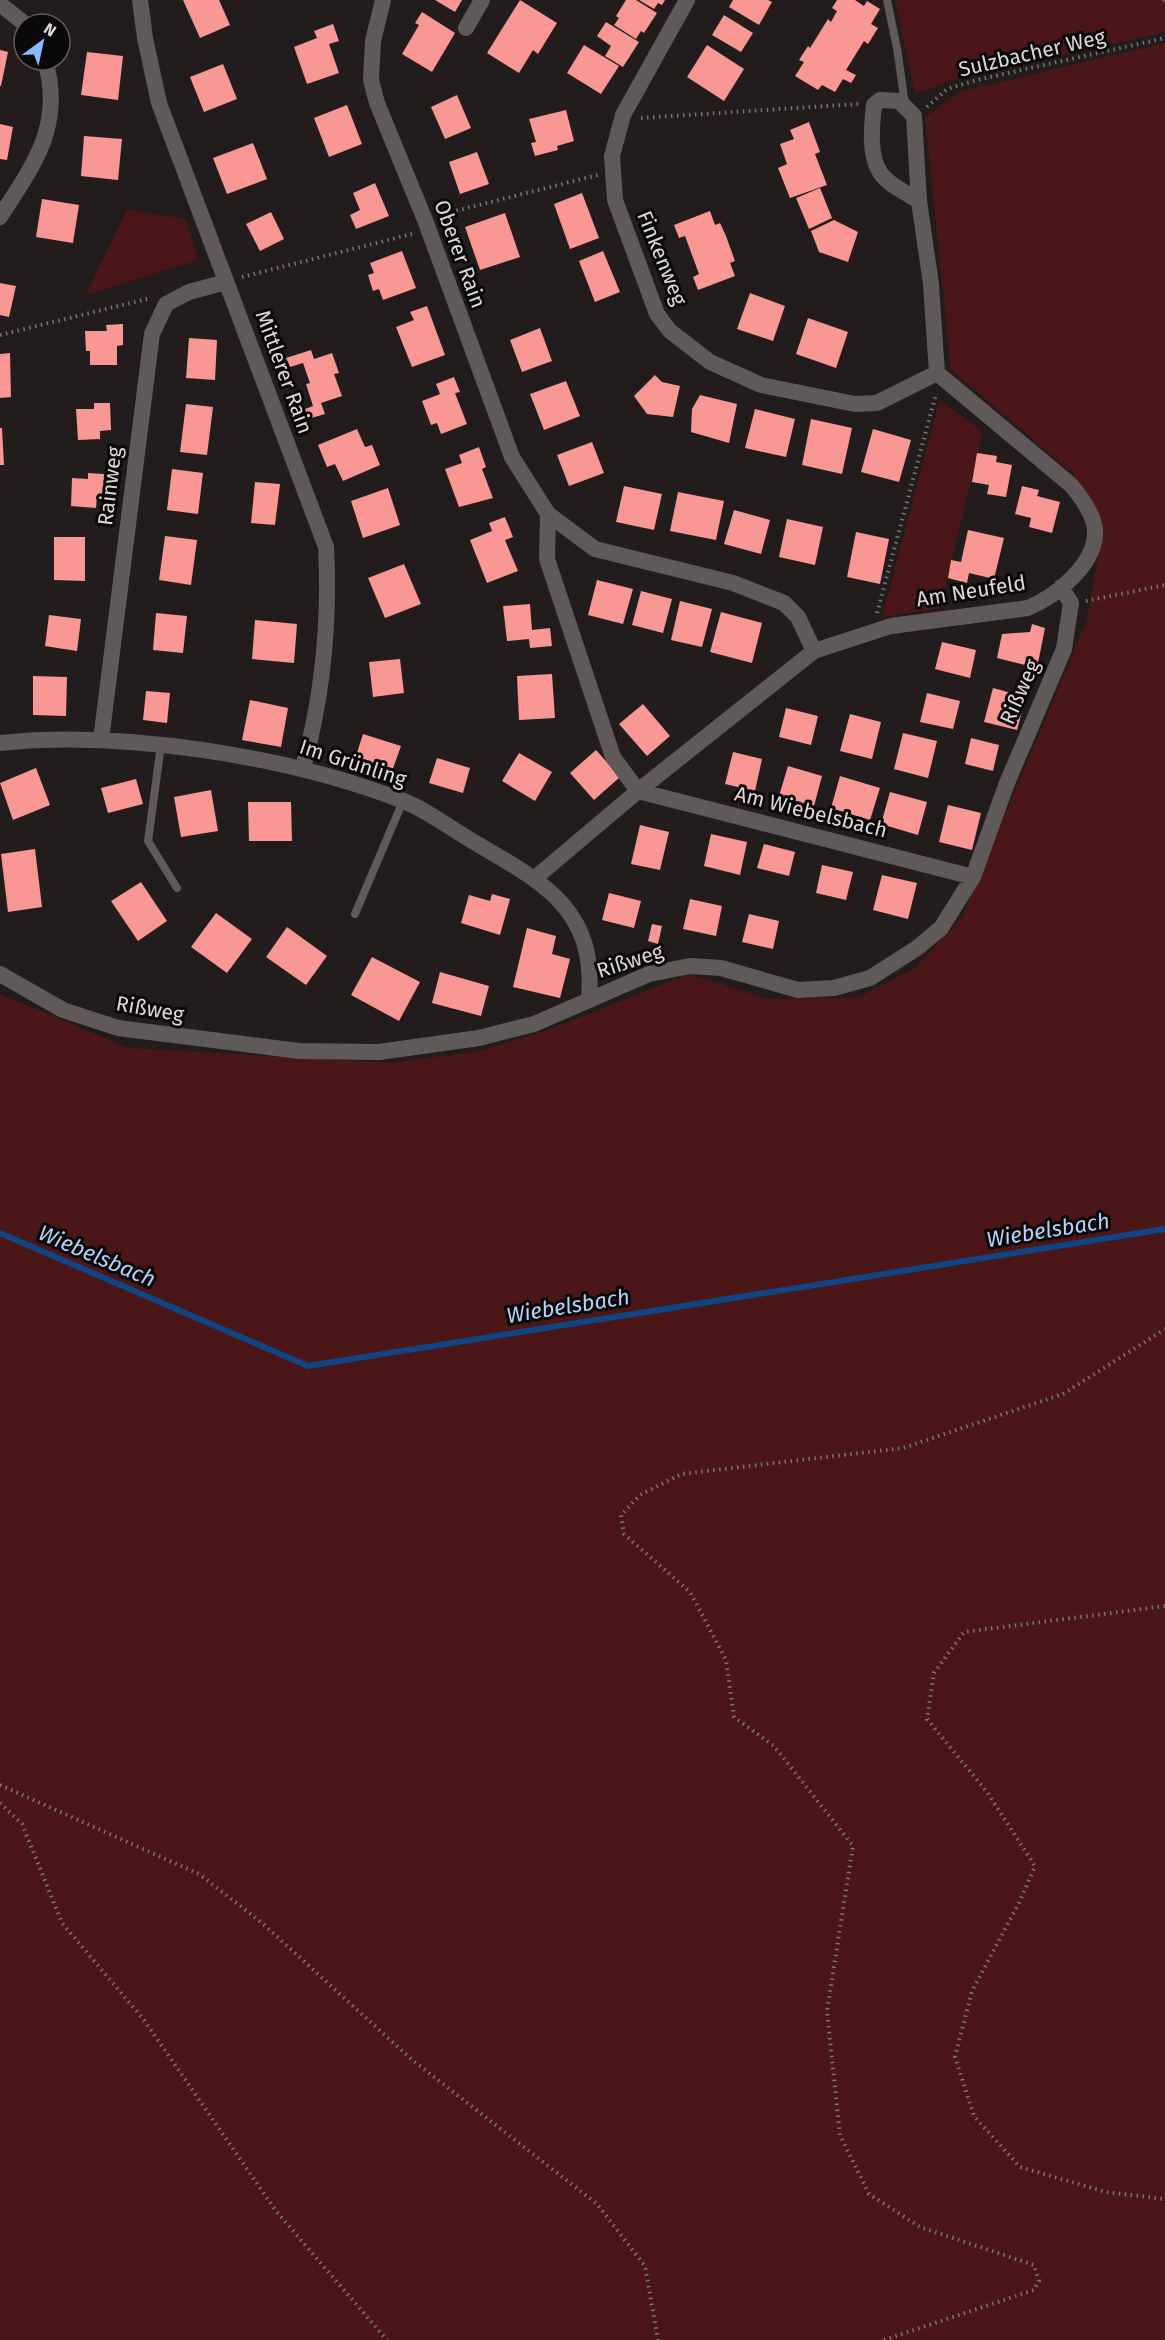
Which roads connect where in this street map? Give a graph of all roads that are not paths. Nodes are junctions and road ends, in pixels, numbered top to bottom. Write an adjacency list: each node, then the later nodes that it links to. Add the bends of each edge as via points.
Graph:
1 (140, 0): 13 (street, Mittlerer Rain, via 159,103)
2 (383, 0): 15 (street, Oberer Rain, via 373,41 371,80 377,103 512,458)
3 (482, 0): 8 (street)
4 (687, 0): 14 (street, Finkenweg, via 623,115 612,156 615,200 657,314 670,331 710,362 761,385 855,404 877,403)
5 (887, 0): 10 (lane)
6 (0, 4): 7 (street)
7 (12, 14)
8 (466, 28)
9 (48, 72): 12 (street, via 53,94 49,127 39,156)
10 (910, 110): 11 (street); 11 (street, via 893,99 874,105 873,156 881,174)
11 (919, 201): 14 (street)
12 (0, 218)
13 (226, 282): 18 (street, Rainweg, via 189,292 166,304 152,334); 21 (street, Mittlerer Rain, via 326,547 328,591 322,675)
14 (938, 375): 16 (street, Am Neufeld, via 1083,499 1095,528 1094,547)
15 (548, 514): 17 (street, Oberer Rain, via 595,549 733,583 784,603 798,618); 22 (street, via 547,560 613,757)
16 (1061, 587): 17 (street, Am Neufeld, via 1028,608 891,626); 24 (street, Rißweg, via 1071,603 1064,649 1007,783)
17 (814, 651): 22 (street, Am Neufeld)
18 (101, 740): 19 (street, Im Grünling); 20 (street, Im Grünling)
19 (0, 743)
20 (161, 745): 21 (street, Im Grünling); 26 (lane, via 148,841)
21 (303, 768): 23 (street, Im Grünling)
22 (638, 791): 24 (street, Am Wiebelsbach); 25 (street, Am Neufeld)
23 (403, 801): 25 (street, Im Grünling); 27 (lane)
24 (973, 877): 29 (street, Rißweg, via 941,928 870,978 834,988 798,990 721,968 690,966 649,974)
25 (535, 878): 29 (street, Im Grünling, via 580,928 591,969)
26 (177, 888)
27 (355, 914)
28 (0, 974): 29 (street, Rißweg, via 63,1010 118,1028 299,1051 379,1052 479,1038 534,1024)
29 (589, 998)

